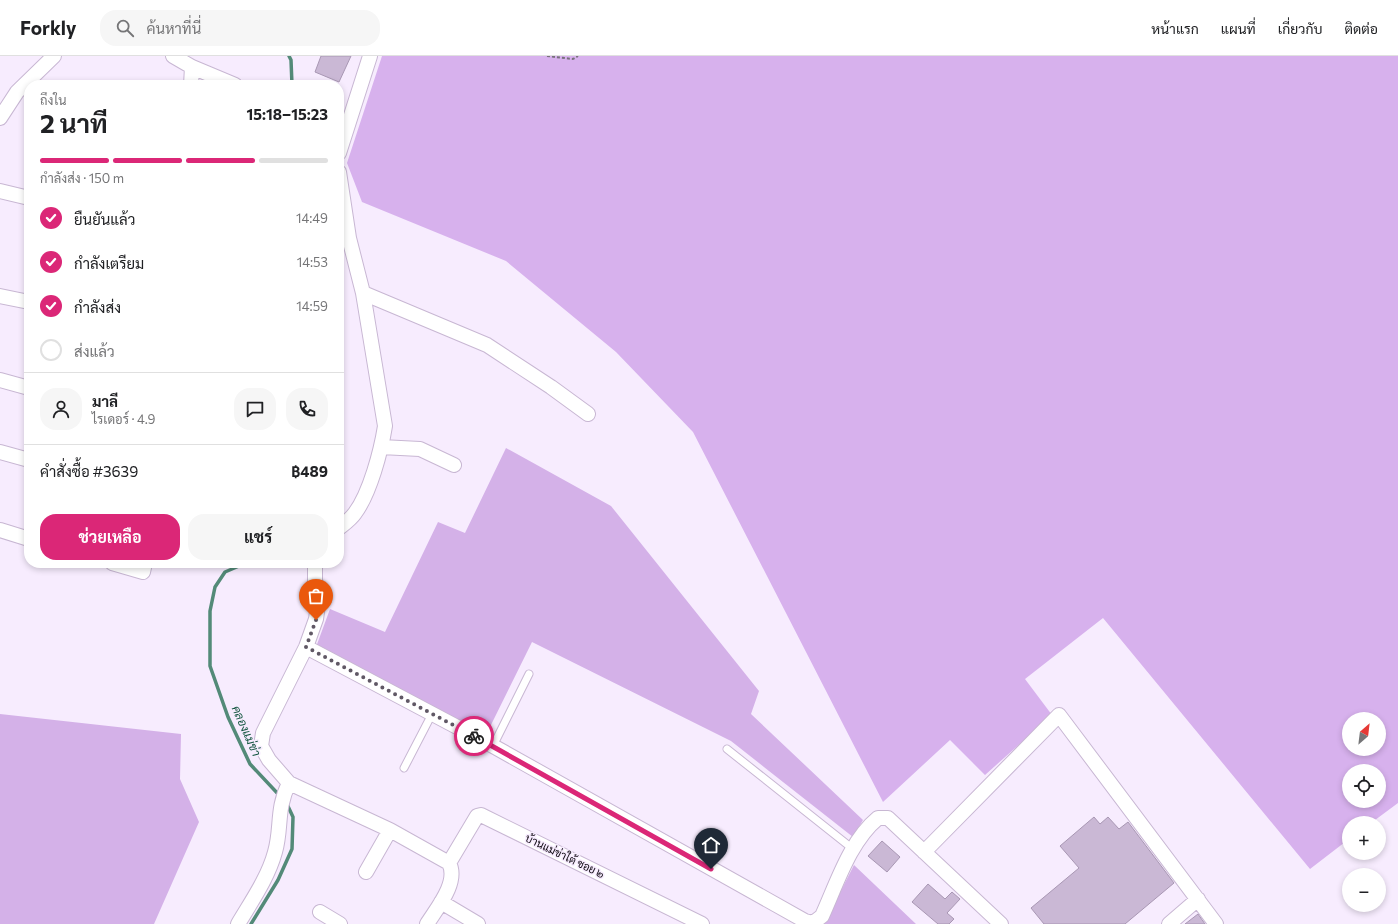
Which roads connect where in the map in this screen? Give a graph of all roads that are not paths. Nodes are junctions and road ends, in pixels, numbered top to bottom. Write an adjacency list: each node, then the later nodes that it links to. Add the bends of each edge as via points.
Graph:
1 (54, 56): 5 (street)
2 (173, 56): 4 (street)
3 (370, 56): 10 (street)
4 (192, 67): 6 (street); 7 (street)
5 (34, 80)
6 (191, 80)
7 (223, 80)
8 (23, 94): 9 (street)
9 (0, 118)
10 (344, 137)
11 (0, 191): 12 (street)
12 (24, 197)
13 (344, 205): 14 (street, via 349,238)
14 (363, 293): 19 (street, via 487,345); 20 (street, via 385,426)
15 (0, 296): 16 (street)
16 (24, 301)
17 (0, 380): 18 (street)
18 (24, 387)
19 (588, 414)
20 (381, 447): 23 (street, via 420,449); 24 (street, via 363,502)
21 (0, 452): 22 (street)
22 (24, 459)
23 (454, 465)
24 (344, 524)
25 (0, 530): 26 (street)
26 (24, 537)
27 (130, 568): 28 (street, via 144,572)
28 (145, 568)
29 (315, 568): 30 (street, via 319,598 316,620)
30 (306, 647): 32 (street); 36 (street, via 263,733 261,746)
31 (529, 674): 33 (lane)
32 (432, 714): 33 (street); 35 (lane)
33 (493, 746): 38 (street, via 791,914 810,922 822,916)
34 (727, 749): 38 (lane)
35 (404, 768)
36 (287, 787): 37 (street); 45 (street, via 280,808 275,852 261,886)
37 (390, 830): 40 (street); 41 (street)
38 (853, 849): 39 (street, via 867,827 878,818 888,818)
39 (924, 852): 42 (street, via 1059,715); 50 (street)
40 (449, 863): 43 (street, via 452,879); 49 (street, บ้านแม่ข่าใต้ ซอย ๒, via 470,826 477,816 481,815)
41 (366, 872)
42 (1198, 899): 51 (street); 52 (street)
43 (441, 902): 47 (street); 48 (street)
44 (320, 912): 46 (street)
45 (238, 924)
46 (340, 924)
47 (427, 924)
48 (478, 924)
49 (702, 924)
50 (1001, 924)
51 (1169, 924)
52 (1216, 924)

